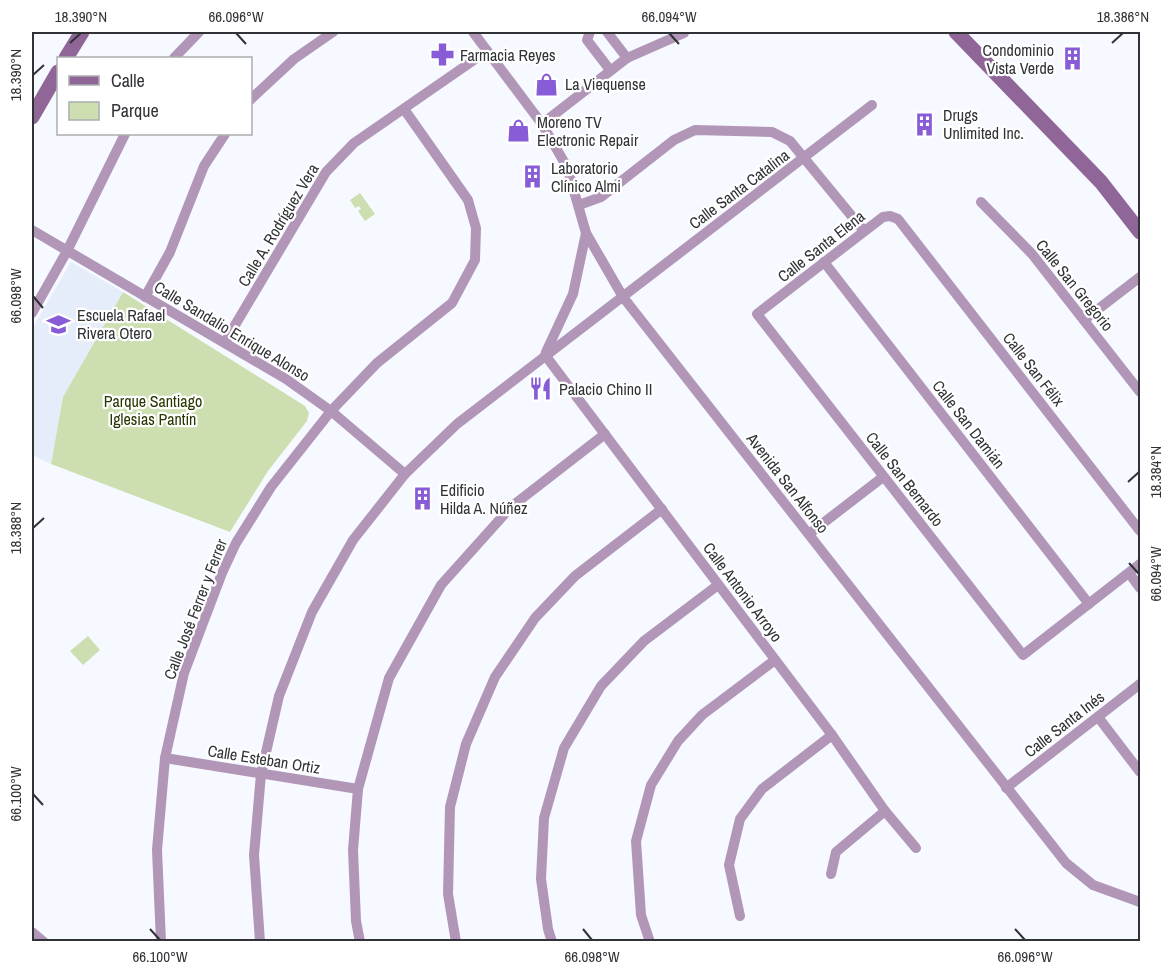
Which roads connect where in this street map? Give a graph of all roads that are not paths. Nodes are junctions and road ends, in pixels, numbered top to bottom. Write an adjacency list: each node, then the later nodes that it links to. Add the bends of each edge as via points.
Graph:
1 (82, 32): 10 (street)
2 (199, 32): 11 (street)
3 (333, 32): 15 (street, via 294,59)
4 (474, 32): 9 (street, Avenida San Alfonso)
5 (590, 32): 13 (street, via 587,40)
6 (607, 32): 12 (street)
7 (956, 32): 28 (street, via 1101,182)
8 (684, 33): 12 (street)
9 (487, 51): 17 (street, Calle A. Rodríguez Vera); 19 (street, Avenida San Alfonso)
10 (67, 57)
11 (175, 57)
12 (627, 58): 13 (street)
13 (610, 70): 19 (street)
14 (57, 74): 18 (street)
15 (252, 98)
16 (872, 105): 22 (street, Calle Santa Catalina)
17 (404, 109): 38 (street, Calle A. Rodríguez Vera, via 354,144 326,172); 41 (street, Calle José Ferrer y Ferrer, via 468,200 476,228 475,260 452,303 377,363)
18 (32, 117)
19 (542, 124): 24 (street, Avenida San Alfonso, via 567,167)
20 (125, 135): 30 (street)
21 (224, 135): 33 (street, via 204,166 170,252)
22 (805, 157): 24 (street, via 790,141 772,132 695,130 674,140 601,197); 27 (street); 34 (street, Calle Santa Catalina)
23 (981, 202): 37 (street, Calle San Gregorio, via 1032,254)
24 (579, 205): 29 (street, Avenida San Alfonso)
25 (904, 226): 27 (street, Calle Santa Elena, via 890,216); 46 (street, Calle San Félix)
26 (32, 230): 30 (street, Calle Sandalio Enrique Alonso)
27 (864, 231): 31 (street, Calle Santa Elena)
28 (1140, 232)
29 (586, 233): 34 (street, Avenida San Alfonso); 39 (street, via 573,294)
30 (67, 252): 33 (street, Calle Sandalio Enrique Alonso); 35 (street)
31 (824, 262): 36 (street, Calle Santa Elena); 52 (street, Calle San Damián)
32 (1140, 276): 37 (street)
33 (145, 297): 38 (street, Calle Sandalio Enrique Alonso)
34 (623, 297): 39 (street, Calle Santa Catalina); 47 (street, Avenida San Alfonso)
35 (32, 313)
36 (757, 314): 44 (street, Calle San Bernardo)
37 (1084, 320): 40 (street, Calle San Gregorio)
38 (225, 342): 41 (street, Calle Sandalio Enrique Alonso)
39 (545, 355): 42 (street, Calle Antonio Arroyo); 43 (street, Calle Santa Catalina, via 457,424)
40 (1140, 392)
41 (331, 411): 43 (street, Calle Sandalio Enrique Alonso); 57 (street, Calle José Ferrer y Ferrer, via 271,487 236,543 184,673)
42 (605, 434): 45 (street, Calle Antonio Arroyo); 61 (street, via 511,507 441,585 389,678)
43 (405, 474): 59 (street, Calle Santa Catalina, via 353,540 312,612 279,696)
44 (884, 477): 47 (street); 52 (street, Calle San Bernardo, via 1023,655)
45 (662, 509): 50 (street, Calle Antonio Arroyo); 72 (street, via 575,576 535,618 495,677 466,744 450,807 448,894)
46 (1140, 531)
47 (809, 534): 60 (street, Avenida San Alfonso)
48 (1140, 564): 49 (street)
49 (1129, 573): 51 (street); 52 (street)
50 (718, 585): 53 (street, Calle Antonio Arroyo); 73 (street, via 644,641 601,686 564,748 544,818 541,879)
51 (1140, 588)
52 (1089, 604)
53 (775, 660): 56 (street, Calle Antonio Arroyo); 74 (street, via 702,715 678,741 651,785 636,841 641,915)
54 (1140, 684): 55 (street, Calle Santa Inés)
55 (1098, 717): 58 (street); 60 (street, Calle Santa Inés)
56 (832, 735): 62 (street, Calle Antonio Arroyo); 66 (street, via 762,789 740,819 729,865)
57 (165, 758): 59 (street, Calle Esteban Ortiz); 68 (street, Calle José Ferrer y Ferrer, via 157,850)
58 (1140, 772)
59 (261, 774): 61 (street, Calle Esteban Ortiz); 70 (street, Calle Santa Catalina, via 255,855)
60 (1006, 788): 65 (street, Avenida San Alfonso, via 1066,863 1093,885)
61 (358, 789): 71 (street, via 352,850)
62 (885, 811): 63 (street, Calle Antonio Arroyo); 64 (street, via 836,852)
63 (916, 848)
64 (831, 874)
65 (1140, 902)
66 (740, 916)
67 (32, 932): 69 (street)
68 (160, 941)
69 (44, 942)
70 (260, 942)
71 (360, 942)
72 (456, 942)
73 (552, 942)
74 (650, 942)

